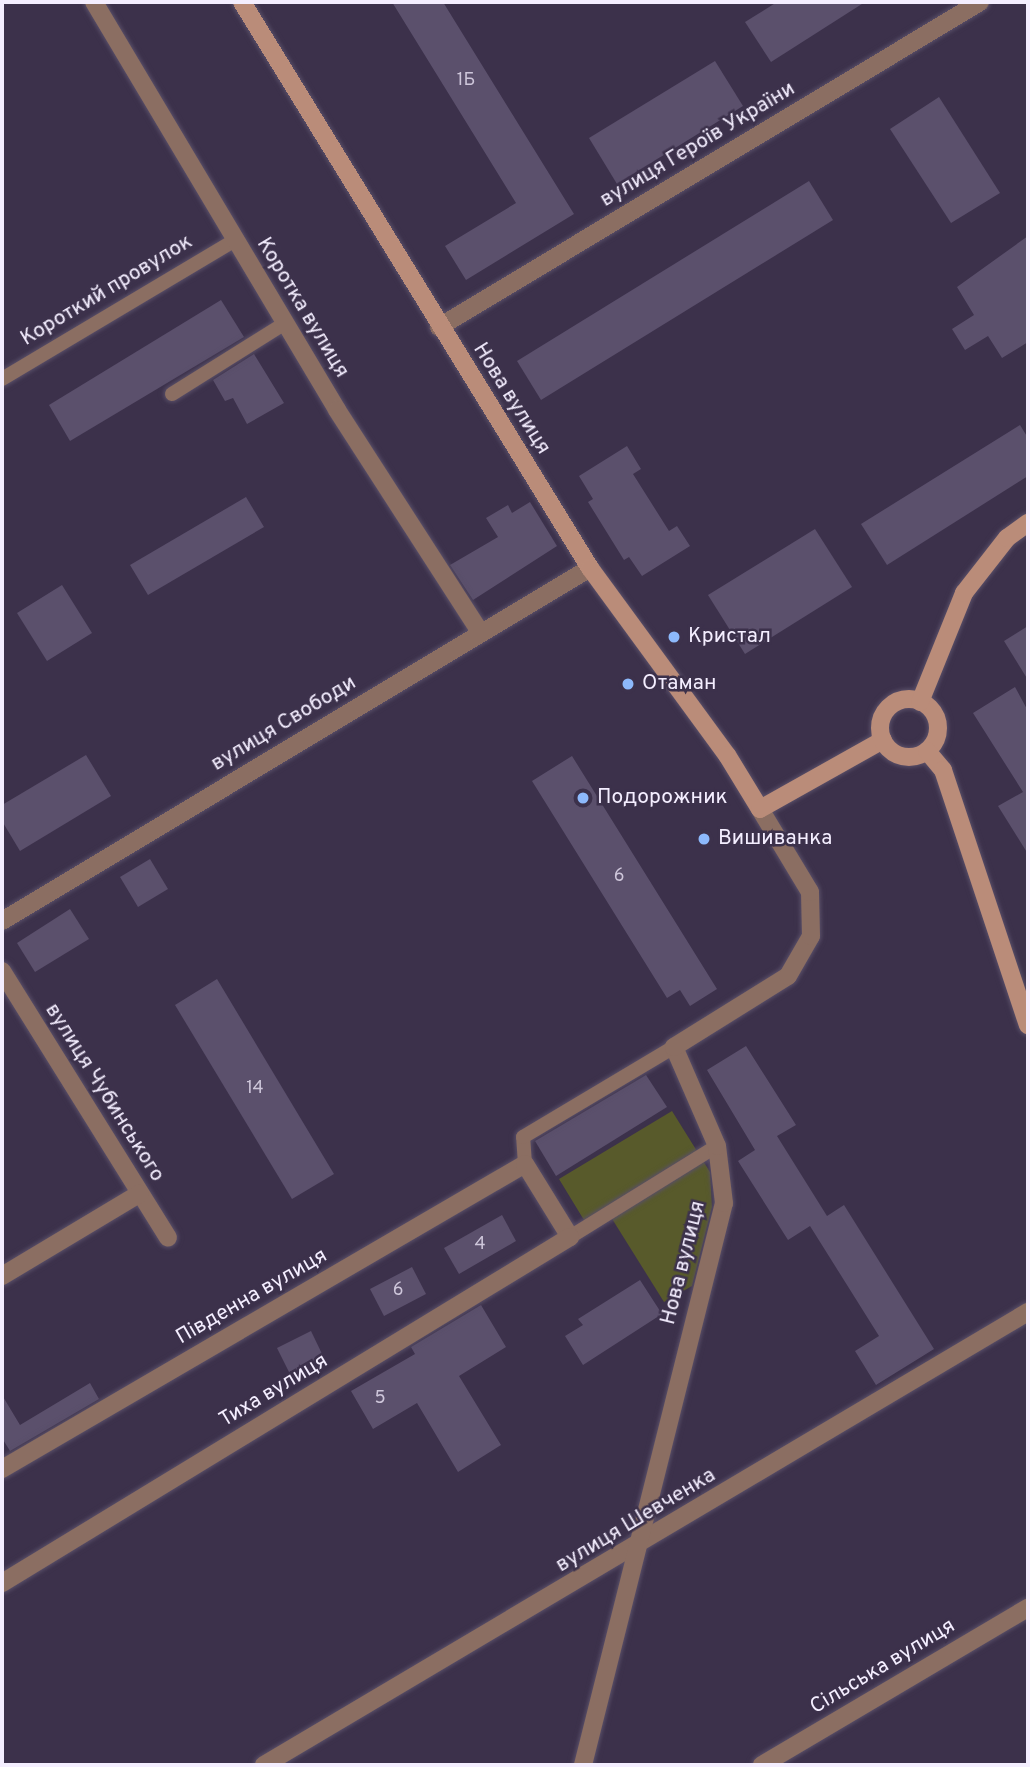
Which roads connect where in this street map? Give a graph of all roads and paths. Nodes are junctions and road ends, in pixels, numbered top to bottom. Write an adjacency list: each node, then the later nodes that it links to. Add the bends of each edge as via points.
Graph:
1 (94, 2): 4 (street, Коротка вулиця)
2 (242, 2): 6 (street, Нова вулиця)
3 (980, 2): 6 (street, вулиця Героїв України)
4 (235, 240): 5 (street, Коротка вулиця); 7 (lane, Короткий провулок)
5 (285, 323): 8 (lane); 11 (street, Коротка вулиця)
6 (439, 327): 10 (street, Нова вулиця)
7 (2, 379)
8 (172, 394)
9 (1028, 523): 12 (street, via 1007,538 964,593)
10 (590, 568): 11 (street, вулиця Свободи); 15 (street, Нова вулиця)
11 (480, 632): 16 (street, вулиця Свободи)
12 (920, 702): 13 (street, via 901,701 886,710); 14 (street, via 938,724)
13 (883, 740): 14 (street, via 900,755); 15 (street)
14 (927, 751): 18 (street, via 943,770)
15 (760, 809): 19 (street, Нова вулиця, via 810,892 811,936 788,976)
16 (2, 921)
17 (2, 971): 22 (street, вулиця Чубинського)
18 (1028, 1025)
19 (674, 1046): 20 (street, Нова вулиця); 21 (lane, via 523,1137)
20 (717, 1146): 23 (lane); 28 (street, Нова вулиця, via 724,1203)
21 (525, 1164): 23 (street); 27 (street, Південна вулиця)
22 (139, 1194): 24 (street, вулиця Чубинського); 25 (street)
23 (570, 1237): 29 (street, Тиха вулиця)
24 (168, 1238)
25 (2, 1276)
26 (1028, 1312): 28 (street, вулиця Шевченка)
27 (2, 1469)
28 (636, 1549): 31 (street, вулиця Шевченка); 32 (street, Нова вулиця)
29 (2, 1583)
30 (1028, 1608): 33 (street, Сільська вулиця)
31 (264, 1765)
32 (583, 1765)
33 (762, 1765)

